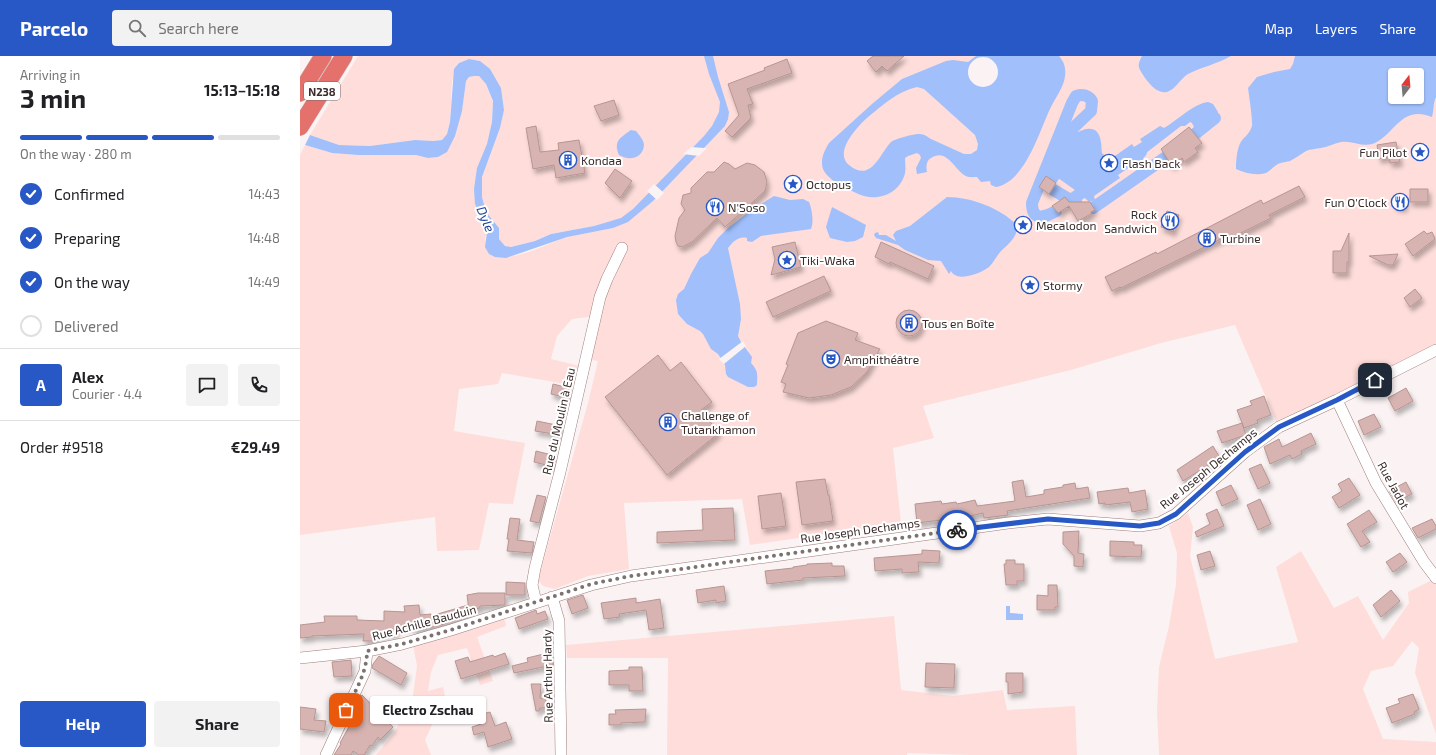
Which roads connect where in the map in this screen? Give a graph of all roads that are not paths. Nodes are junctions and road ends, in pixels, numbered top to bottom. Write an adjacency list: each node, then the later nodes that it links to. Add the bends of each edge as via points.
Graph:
1 (323, 56): 3 (highway, N238)
2 (344, 56): 4 (highway, N238)
3 (300, 93)
4 (300, 127)
5 (622, 248): 10 (street, Rue du Moulin à Eau, via 607,279 597,309 535,568 532,584)
6 (1436, 350): 7 (street, Rue Joseph Dechamps)
7 (1337, 400): 8 (street, Rue Jadot, via 1376,483); 9 (street, Rue Joseph Dechamps, via 1279,427 1245,452 1176,514 1159,523 1140,526 1048,519 1008,523 631,576 591,584)
8 (1436, 578)
9 (552, 597): 10 (street, Rue Achille Bauduin); 14 (street, Rue Arthur Hardy, via 559,621)
10 (536, 602): 11 (street, Rue Achille Bauduin, via 451,630)
11 (367, 651): 12 (street, Rue Achille Bauduin); 13 (street, via 365,671)
12 (300, 658)
13 (326, 755)
14 (561, 755)

